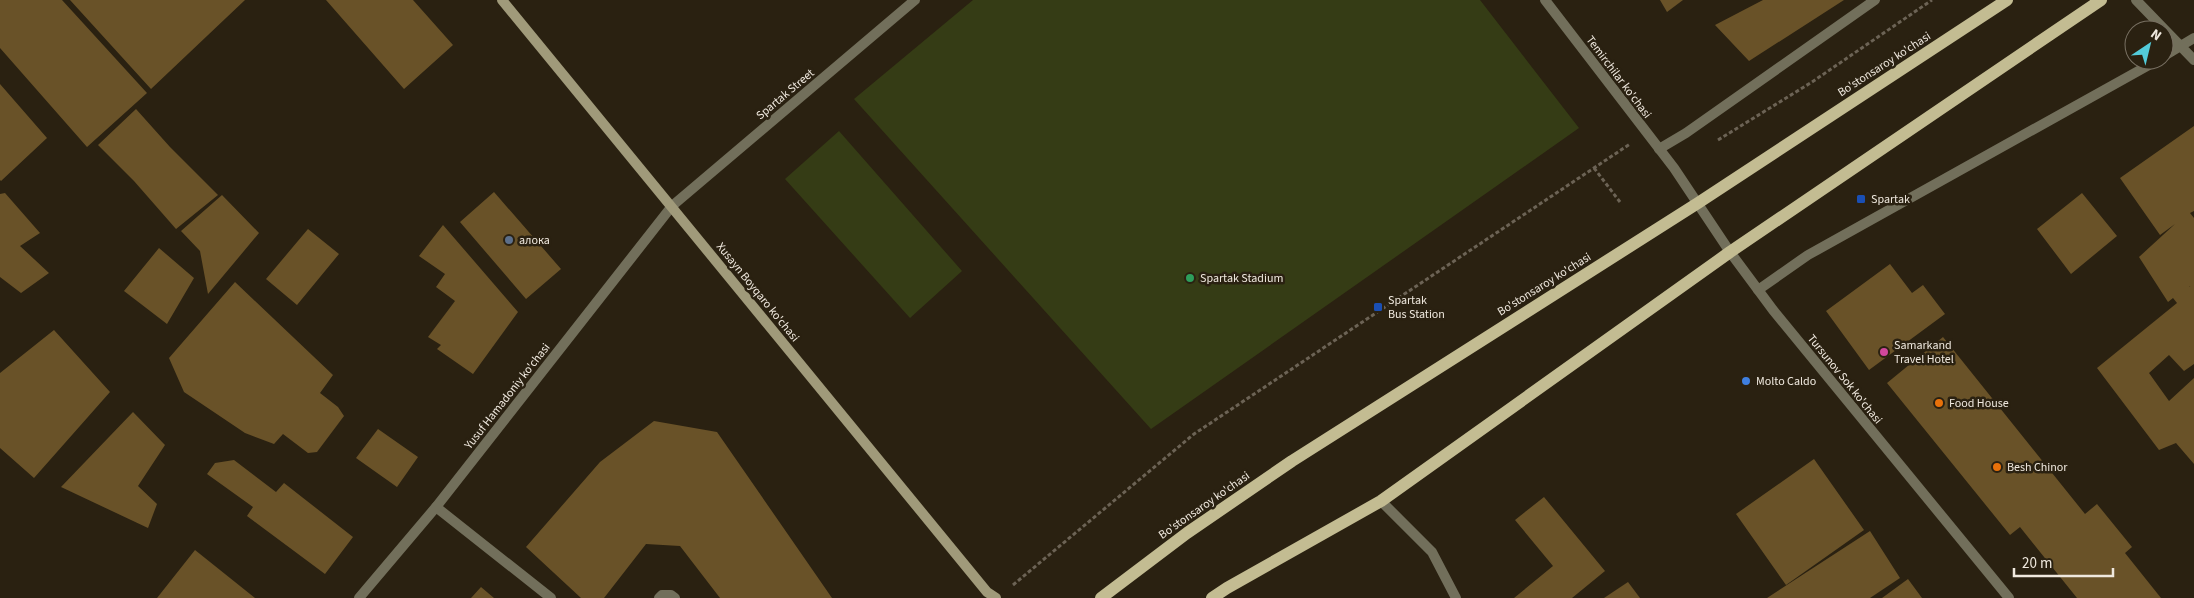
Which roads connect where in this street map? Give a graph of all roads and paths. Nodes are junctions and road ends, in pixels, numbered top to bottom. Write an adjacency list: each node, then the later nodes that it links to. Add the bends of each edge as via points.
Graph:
1 (502, 0): 21 (main road, Xusayn Boyqaro ko'chasi)
2 (915, 0): 21 (street, Spartak Street)
3 (1545, 0): 14 (street, Temirchilar ko'chasi)
4 (1875, 0): 16 (street)
5 (1932, 0): 15 (path, via 1812,82)
6 (2006, 0): 20 (main road, Bo'stonsaroy ko'chasi)
7 (2101, 0): 22 (main road)
8 (2136, 0): 10 (street)
9 (2194, 38): 10 (street)
10 (2182, 46): 11 (street); 12 (street)
11 (2174, 50)
12 (2194, 60)
13 (2140, 70): 23 (street, via 1808,255)
14 (1646, 133): 16 (street, Temirchilar ko'chasi); 17 (path)
15 (1715, 142)
16 (1659, 149): 18 (street, Temirchilar ko'chasi)
17 (1594, 168): 19 (path); 26 (path, via 1194,434)
18 (1674, 168): 20 (street, Tursunov Sok ko'chasi)
19 (1620, 202)
20 (1698, 203): 22 (street, Tursunov Sok ko'chasi); 32 (main road, Bo'stonsaroy ko'chasi, via 1292,460)
21 (672, 206): 25 (street, Yusuf Hamadoniy ko'chasi); 31 (main road, Xusayn Boyqaro ko'chasi, via 987,592)
22 (1730, 252): 23 (street, Tursunov Sok ko'chasi); 24 (main road)
23 (1758, 290): 35 (street, Tursunov Sok ko'chasi)
24 (1381, 501): 33 (main road); 34 (street, via 1432,552)
25 (436, 506): 27 (street, Yusuf Hamadoniy ko'chasi); 28 (street)
26 (1006, 592)
27 (359, 598)
28 (551, 598)
29 (659, 598): 30 (street, via 671,595)
30 (675, 598)
31 (996, 598)
32 (1101, 598)
33 (1212, 598)
34 (1456, 598)
35 (2008, 598)

